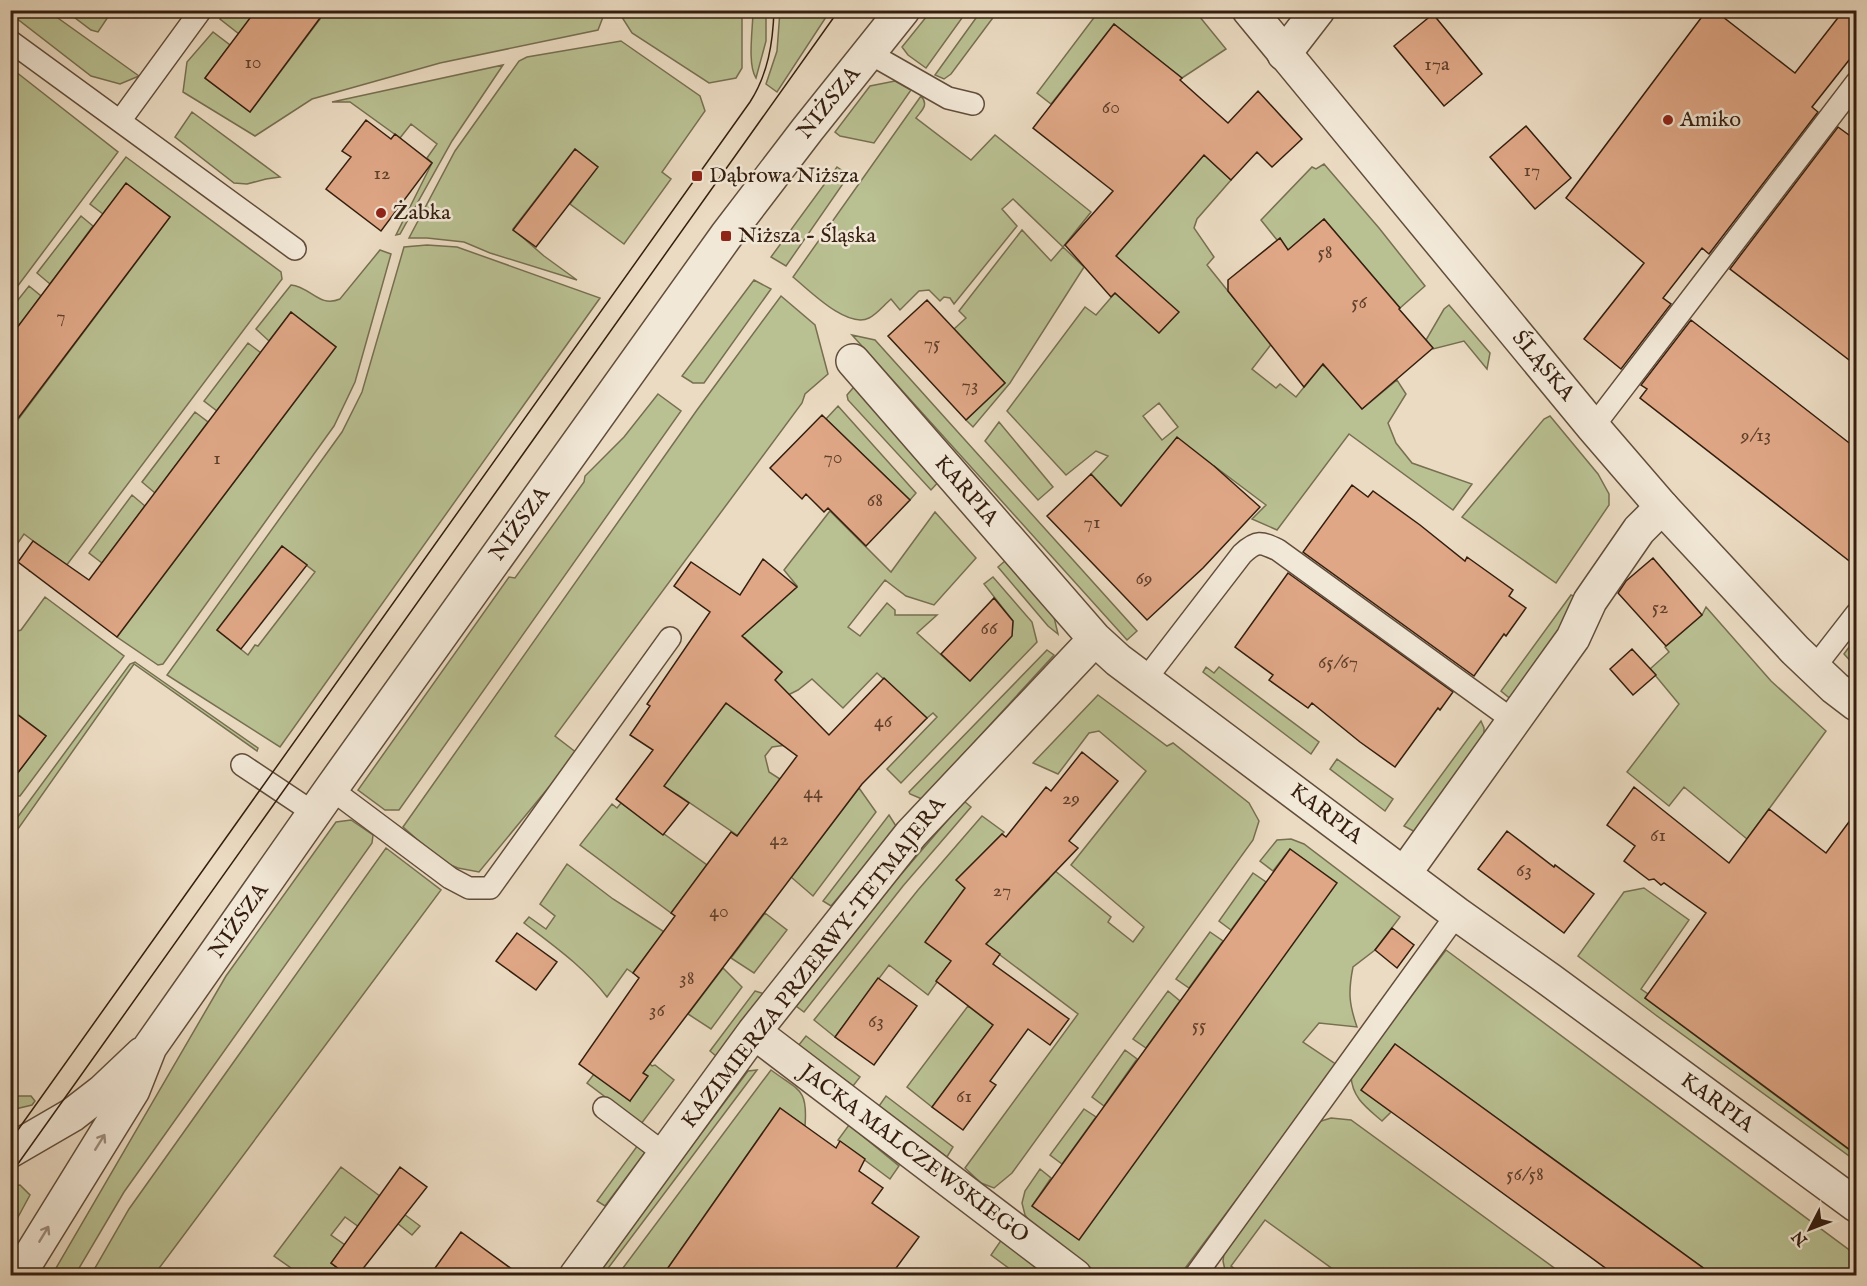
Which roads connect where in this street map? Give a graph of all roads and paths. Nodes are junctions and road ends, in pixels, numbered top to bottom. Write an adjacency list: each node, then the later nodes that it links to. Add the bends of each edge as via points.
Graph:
1 (201, 10): 10 (lane)
2 (903, 10): 6 (street, NIŻSZA)
3 (1249, 10): 7 (street, ŚLĄSKA)
4 (1318, 10): 7 (street)
5 (10, 40): 10 (lane)
6 (869, 53): 9 (lane, via 948,98); 23 (street, NIŻSZA, via 726,236)
7 (1284, 54): 13 (street, ŚLĄSKA)
8 (1857, 82): 13 (lane)
9 (973, 104)
10 (120, 120): 11 (lane)
11 (295, 249)
12 (853, 361): 17 (street, KARPIA)
13 (1593, 427): 14 (street, ŚLĄSKA)
14 (1662, 507): 18 (street, ŚLĄSKA); 21 (street, via 1639,530 1590,601 1573,638)
15 (1857, 614): 18 (lane)
16 (670, 638): 23 (lane, via 490,888 469,888)
17 (1095, 639): 19 (street, KARPIA); 26 (street, KAZIMIERZA PRZERWY-TETMAJERA, via 911,834)
18 (1814, 668): 20 (street, ŚLĄSKA)
19 (1145, 680): 21 (lane, via 1242,554 1252,544 1260,543 1278,550); 24 (street, KARPIA)
20 (1857, 704)
21 (1514, 721): 24 (street)
22 (242, 765): 23 (lane)
23 (323, 801): 27 (street, NIŻSZA)
24 (1404, 874): 25 (street, KARPIA)
25 (1457, 914): 32 (street, KARPIA); 36 (lane)
26 (754, 1032): 30 (street, KAZIMIERZA PRZERWY-TETMAJERA); 35 (street, JACKA MALCZEWSKIEGO)
27 (150, 1047): 29 (street, NIŻSZA, via 72,1115); 31 (street, NIŻSZA, one-way to 27, via 133,1090)
28 (604, 1108): 30 (lane)
29 (24, 1144): 31 (street, via 48,1136 59,1141 68,1151 72,1167)
30 (665, 1154): 34 (street, KAZIMIERZA PRZERWY-TETMAJERA)
31 (69, 1192): 33 (street, NIŻSZA, one-way to 31)
32 (1857, 1206)
33 (18, 1275)
34 (576, 1275)
35 (1075, 1275)
36 (1195, 1275)

